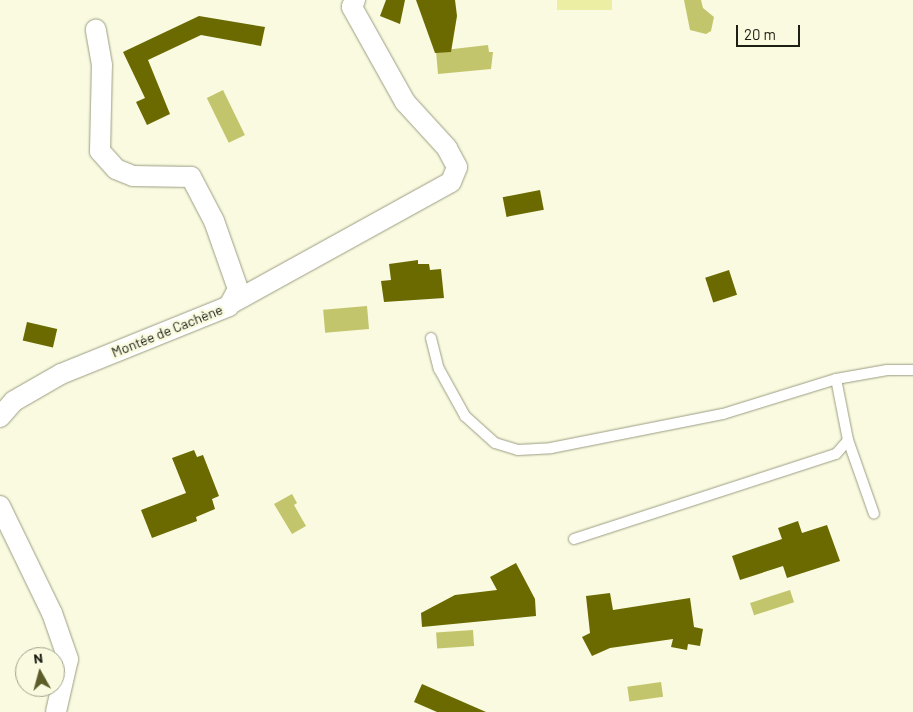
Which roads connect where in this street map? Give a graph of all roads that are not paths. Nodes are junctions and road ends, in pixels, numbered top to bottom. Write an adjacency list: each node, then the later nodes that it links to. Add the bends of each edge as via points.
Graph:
1 (355, 0): 3 (street, via 352,7 404,102 447,148 457,168 452,182)
2 (96, 30): 3 (street, Montée de Cachène, via 102,65 100,151 116,169 133,176 191,177 231,261 238,289)
3 (230, 304): 7 (street, Montée de Cachène, via 61,374 14,401)
4 (431, 338): 6 (lane, via 439,369 465,416 495,443 518,450 551,448 723,414)
5 (913, 370): 6 (lane, via 886,370)
6 (836, 379): 8 (lane)
7 (0, 417)
8 (848, 440): 10 (lane); 11 (lane, via 836,454)
9 (0, 506): 12 (street, via 52,613 68,658)
10 (874, 514)
11 (574, 539)
12 (56, 712)

